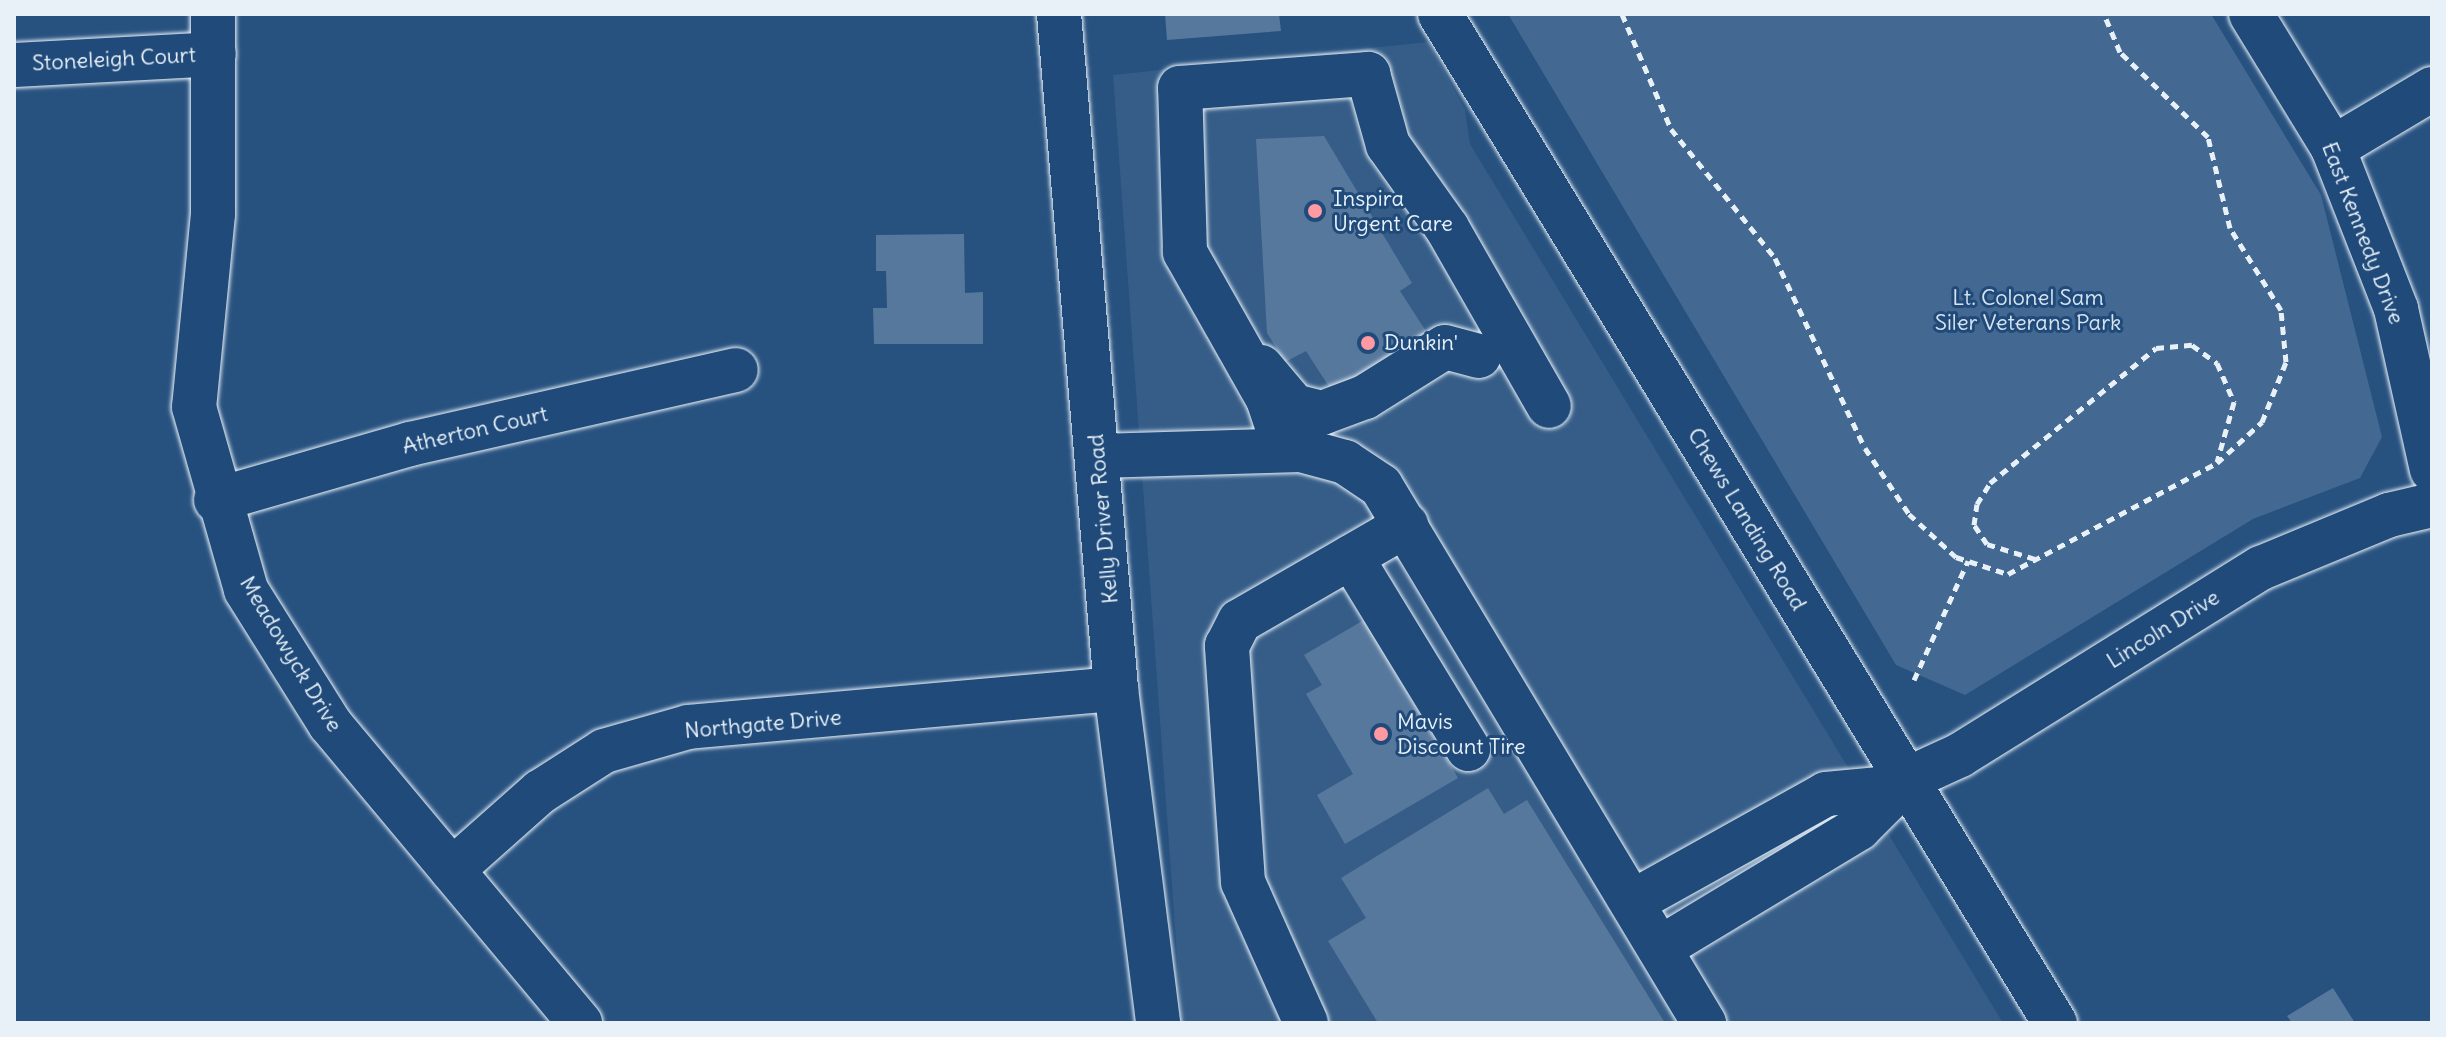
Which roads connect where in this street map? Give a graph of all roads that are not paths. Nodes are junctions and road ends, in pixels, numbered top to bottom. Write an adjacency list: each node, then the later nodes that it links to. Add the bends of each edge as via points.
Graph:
1 (1059, 14): 13 (street, Kelly Driver Road)
2 (1440, 14): 21 (street, Chews Landing Road)
3 (2251, 14): 7 (street, East Kennedy Drive)
4 (214, 34): 5 (street, Stoneleigh Court); 15 (street, Meadowyck Drive, via 213,214 194,407)
5 (14, 65)
6 (2432, 89): 7 (street)
7 (2333, 148): 14 (street, East Kennedy Drive, via 2396,309)
8 (1185, 252): 9 (street, via 1272,384 1294,406 1322,413 1365,397 1445,347); 9 (street, via 1180,88 1368,74 1388,145 1447,228); 12 (street)
9 (1494, 347): 11 (street); 12 (street)
10 (736, 370): 15 (street, Atherton Court, via 410,444)
11 (1549, 406)
12 (1298, 452): 13 (street); 17 (street, via 1345,462 1381,486)
13 (1098, 456): 19 (street, Kelly Driver Road)
14 (2432, 470)
15 (216, 500): 22 (street, Meadowyck Drive, via 246,590 330,724)
16 (2432, 505): 21 (street, Lincoln Drive, via 2389,515 2261,568 1960,755)
17 (1406, 525): 18 (street); 23 (street)
18 (1351, 557): 20 (street); 27 (street, via 1240,621 1227,646 1243,882)
19 (1116, 689): 22 (street, Northgate Drive, via 688,727 604,751 540,792); 26 (street, Kelly Driver Road)
20 (1468, 749)
21 (1907, 780): 23 (street, via 1888,788 1826,794); 24 (street, via 1859,828); 29 (street, Chews Landing Road)
22 (452, 870): 25 (street, Meadowyck Drive)
23 (1634, 901): 24 (street)
24 (1662, 947): 28 (street)
25 (580, 1023)
26 (1158, 1023)
27 (1306, 1023)
28 (1704, 1023)
29 (2055, 1023)

